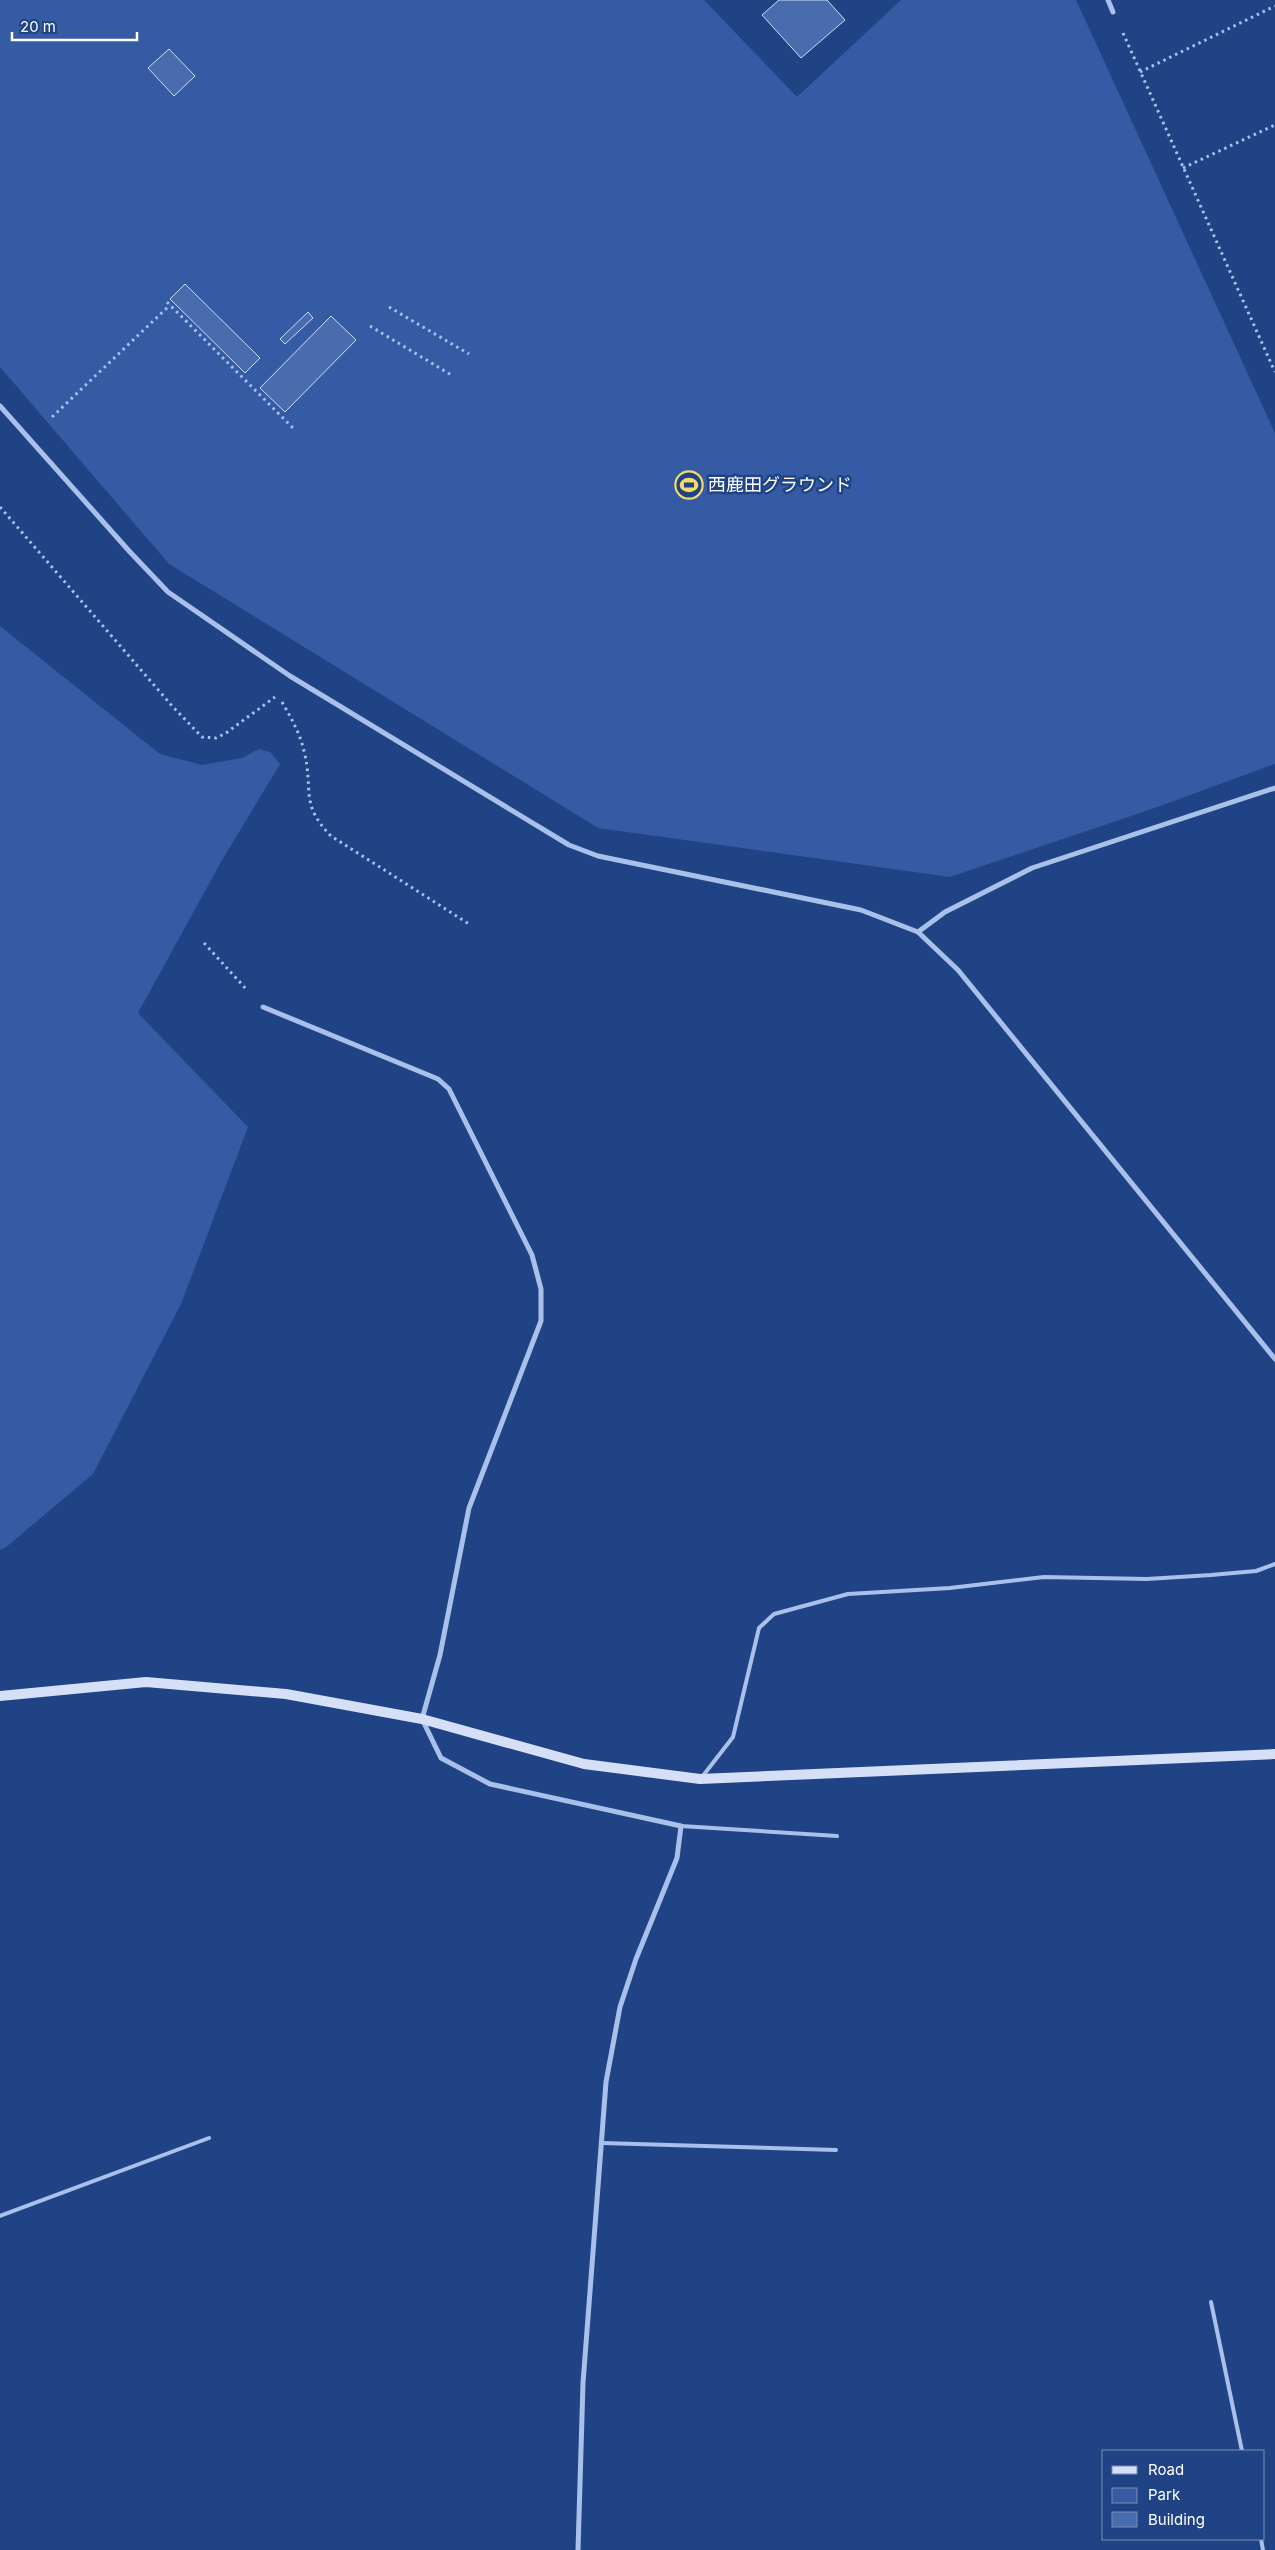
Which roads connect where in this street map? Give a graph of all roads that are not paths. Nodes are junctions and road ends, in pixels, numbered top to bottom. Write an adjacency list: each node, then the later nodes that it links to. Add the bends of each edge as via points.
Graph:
1 (1108, 0): 2 (street)
2 (1114, 12)
3 (0, 406): 5 (street, via 168,592 290,676 568,845 598,856 861,910)
4 (1275, 788): 5 (street, via 1032,868 945,912)
5 (918, 932): 7 (street, via 958,970)
6 (263, 1008): 10 (street, via 444,1084 532,1254 541,1289 541,1321 469,1508 440,1656)
7 (1275, 1359)
8 (1275, 1564): 12 (lane, via 1256,1571 1211,1575 1147,1579 1044,1577 950,1588 848,1594 774,1614 759,1628 734,1737)
9 (0, 1696): 10 (street, via 146,1682 286,1694)
10 (422, 1720): 12 (street, via 584,1764); 13 (street, via 441,1758 490,1784)
11 (1275, 1754): 12 (street)
12 (700, 1779)
13 (681, 1826): 14 (lane); 16 (street, via 677,1858 620,2007 606,2082)
14 (837, 1836)
15 (209, 2138): 18 (lane)
16 (602, 2143): 17 (lane); 21 (street, via 583,2383)
17 (836, 2150)
18 (0, 2216)
19 (1211, 2302): 20 (lane)
20 (1242, 2450)
21 (578, 2550)

